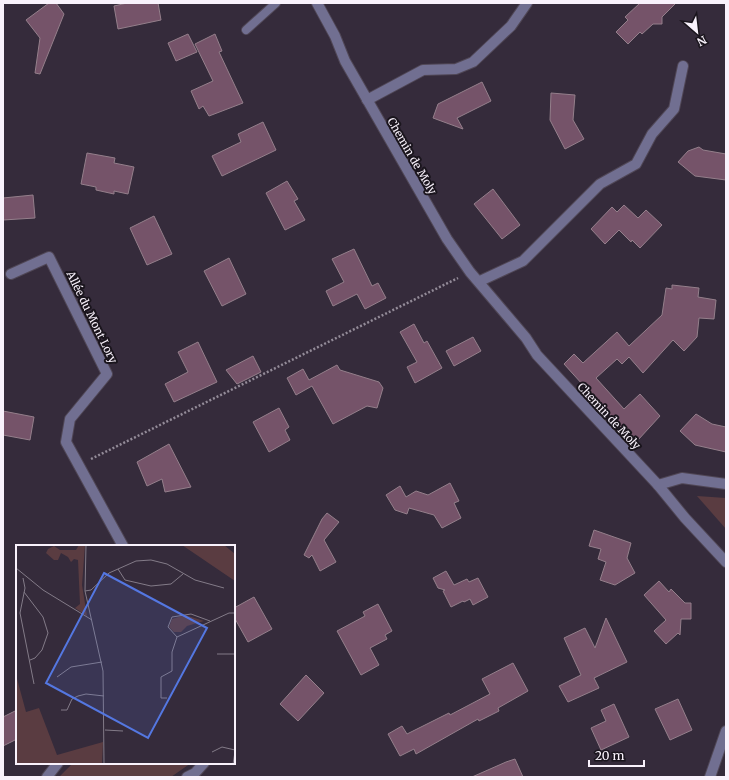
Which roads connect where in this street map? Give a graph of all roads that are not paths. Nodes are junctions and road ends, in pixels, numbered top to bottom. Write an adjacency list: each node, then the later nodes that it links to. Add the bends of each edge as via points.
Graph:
1 (276, 3): 4 (lane)
2 (317, 3): 6 (street, Chemin de Moly)
3 (527, 3): 6 (street, via 511,26 473,62 456,69 423,70)
4 (246, 30)
5 (683, 66): 8 (street, via 674,109 652,134 636,164 600,184 523,261)
6 (367, 100): 8 (street, Chemin de Moly, via 446,239 470,272)
7 (11, 274): 11 (street, Allée du Mont Lory, via 49,257 107,374 70,420 66,442)
8 (480, 281): 10 (street, Chemin de Moly, via 548,367)
9 (726, 484): 10 (street, via 682,478)
10 (658, 485): 12 (street, Chemin de Moly)
11 (121, 545)
12 (726, 562)
13 (726, 731): 18 (street)
14 (57, 764): 16 (street)
15 (203, 764): 17 (street)
16 (47, 777)
17 (187, 777)
18 (710, 777)

